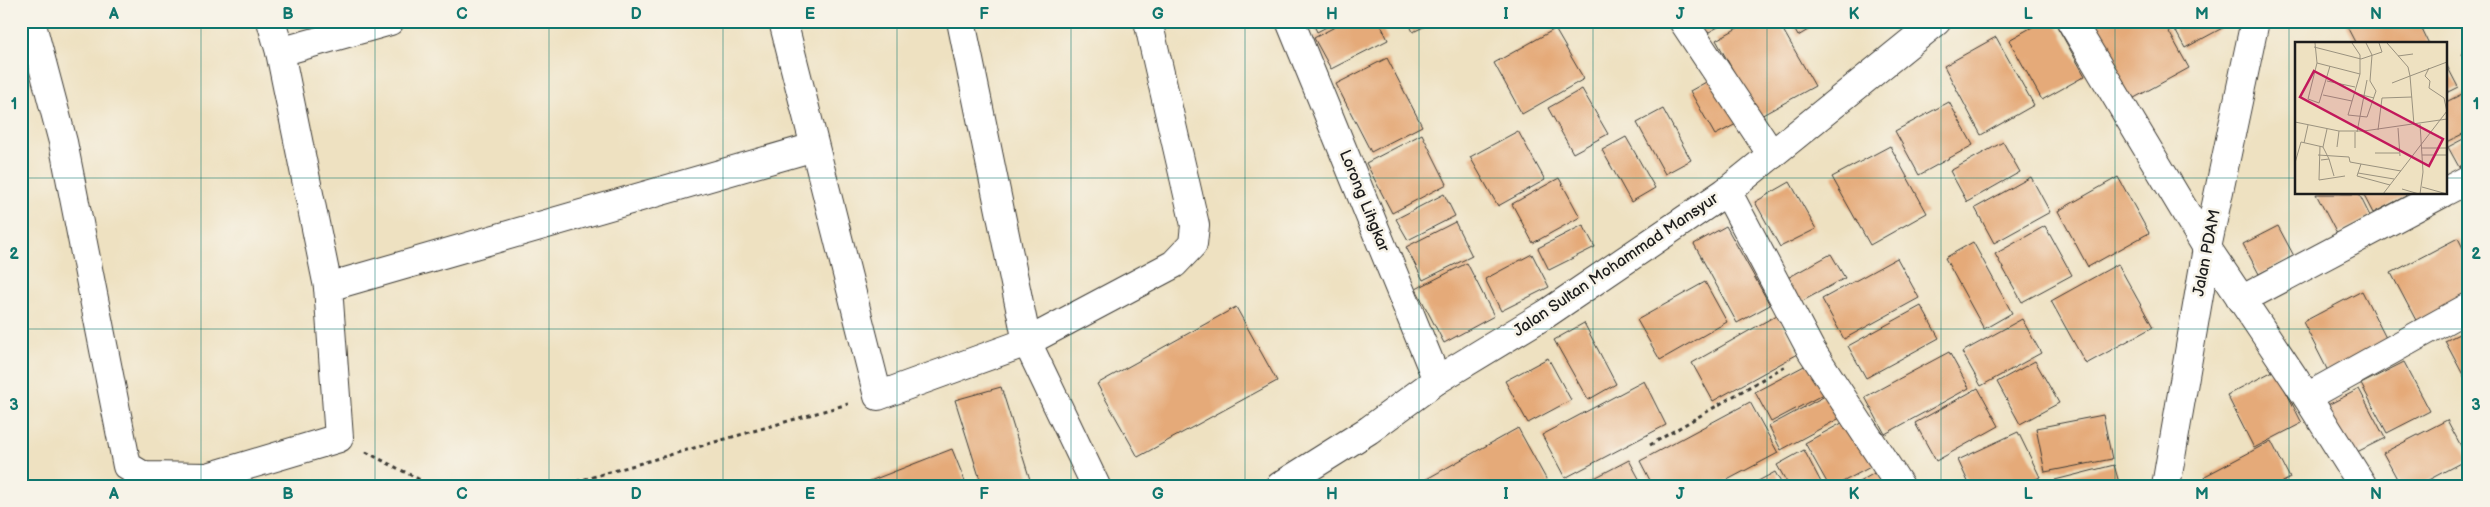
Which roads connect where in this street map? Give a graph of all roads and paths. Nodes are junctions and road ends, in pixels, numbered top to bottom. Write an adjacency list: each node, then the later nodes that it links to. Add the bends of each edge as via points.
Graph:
1 (31, 21): 28 (street, via 63,142 127,466 144,476 208,477)
2 (271, 21): 12 (street)
3 (390, 21): 12 (street)
4 (783, 21): 13 (street)
5 (961, 21): 23 (street)
6 (1148, 21): 23 (street, via 1195,225 1192,244 1174,264)
7 (1290, 21): 25 (street, Lorong Lihgkar)
8 (1683, 21): 14 (street)
9 (1936, 21): 14 (street, Jalan Sultan Mohammad Mansyur)
10 (2071, 21): 19 (street)
11 (2255, 21): 19 (street, Jalan PDAM)
12 (280, 52): 20 (street)
13 (814, 147): 20 (street); 26 (street)
14 (1772, 155): 17 (street, Jalan Sultan Mohammad Mansyur)
15 (2469, 179): 16 (street)
16 (2448, 190)
17 (1727, 191): 24 (street); 25 (street, Jalan Sultan Mohammad Mansyur, via 1546,314)
18 (2439, 195): 21 (street)
19 (2207, 248): 21 (street); 35 (street, Jalan PDAM)
20 (328, 287): 28 (street)
21 (2240, 300): 27 (street)
22 (2469, 308): 27 (street)
23 (1026, 342): 26 (street); 32 (street)
24 (1812, 350): 29 (path); 34 (street)
25 (1437, 380): 33 (street, Jalan Sultan Mohammad Mansyur, via 1369,430)
26 (878, 396): 31 (path)
27 (2307, 397): 36 (street)
28 (339, 438): 30 (path)
29 (1650, 445)
30 (432, 486)
31 (561, 486)
32 (1096, 486)
33 (1280, 486)
34 (1900, 486)
35 (2166, 486)
36 (2363, 486)

